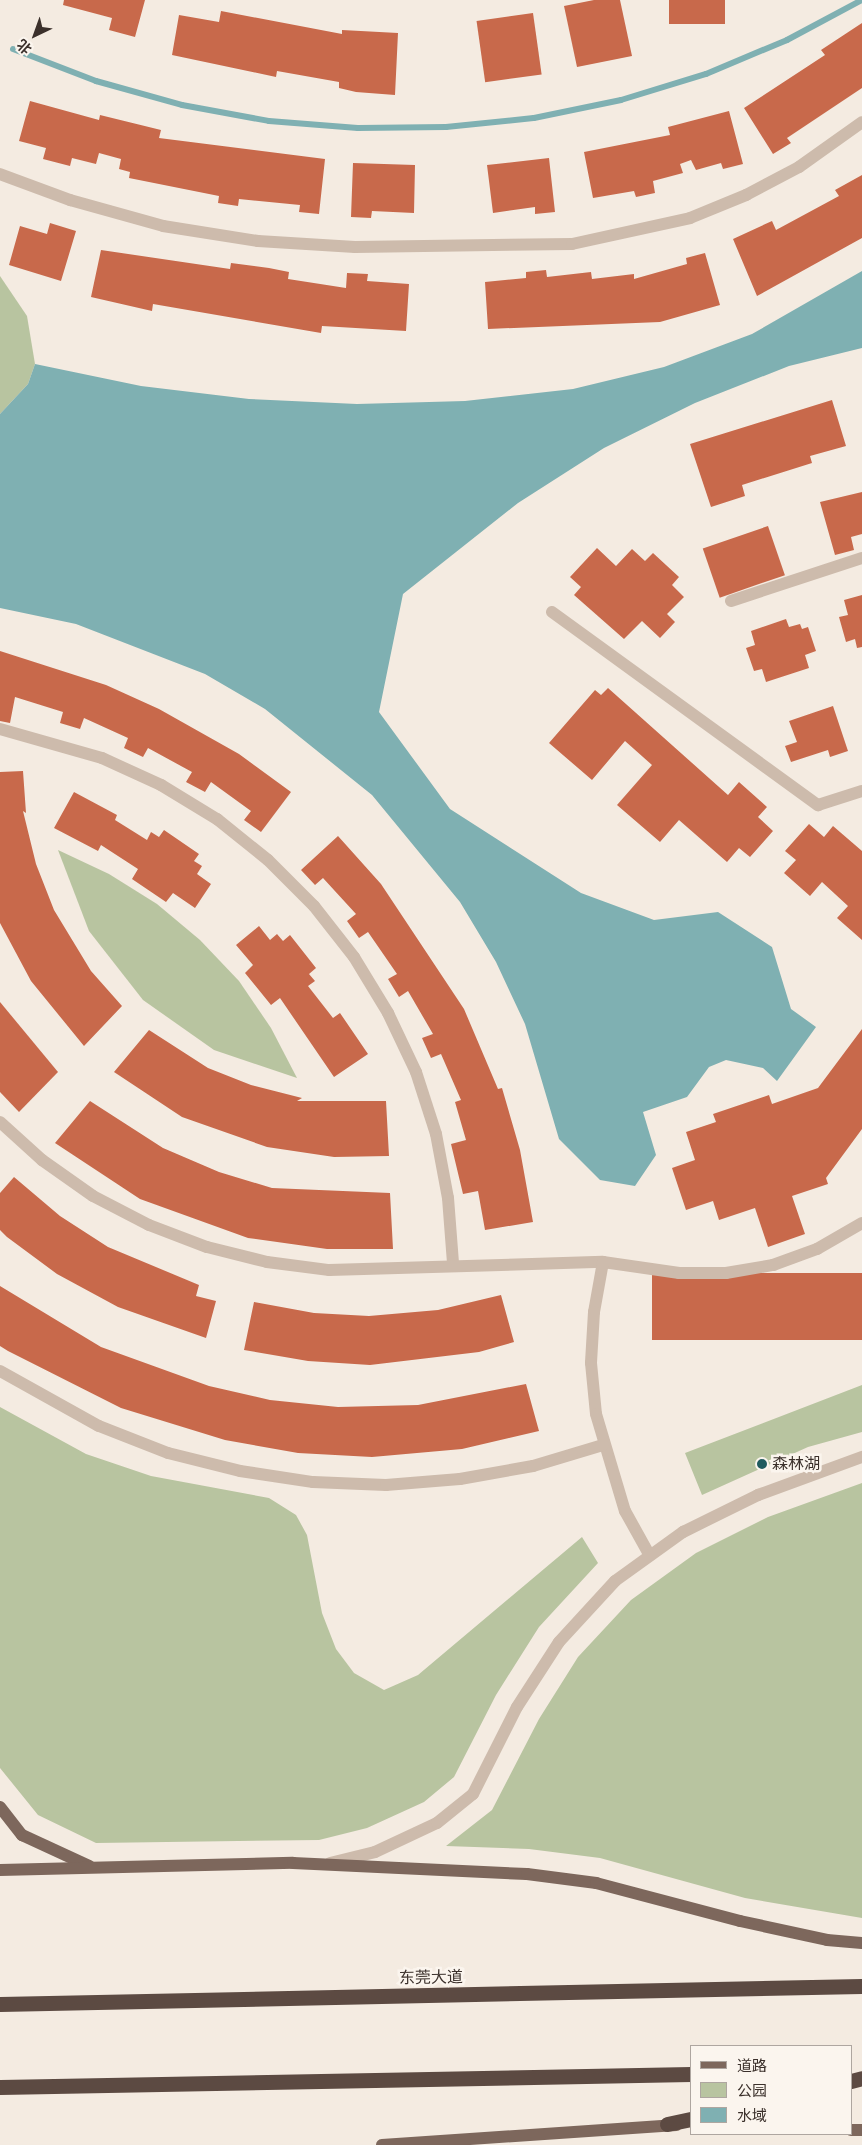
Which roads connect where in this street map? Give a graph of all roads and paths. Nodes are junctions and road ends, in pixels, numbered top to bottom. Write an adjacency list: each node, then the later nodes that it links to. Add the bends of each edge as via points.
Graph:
1 (862, 122): 2 (street, via 799,167 746,195 690,218 572,244 355,247 258,241 163,226 70,200)
2 (0, 174)
3 (862, 558): 4 (street)
4 (731, 601)
5 (552, 612): 7 (street, via 818,805)
6 (0, 729): 11 (street, via 102,758 162,785 239,837 314,906 369,981 416,1072 446,1189)
7 (862, 791)
8 (0, 1122): 11 (street, via 42,1160 93,1196 148,1224 207,1247 267,1262 329,1270 391,1270)
9 (862, 1223): 10 (street, via 817,1249 773,1265 726,1274 679,1273)
10 (604, 1262): 11 (street); 13 (street, via 594,1312 591,1363)
11 (453, 1263)
12 (0, 1371): 13 (street, via 99,1426 168,1453 240,1471 313,1482 386,1485 460,1479 532,1466)
13 (603, 1445): 15 (street, via 626,1511)
14 (862, 1457): 15 (street, via 758,1495 683,1532)
15 (650, 1556): 17 (street, via 615,1582 559,1642 517,1707 473,1794 437,1823 375,1852)
16 (0, 1807): 18 (main road, via 22,1835)
17 (321, 1865): 18 (main road); 20 (main road, via 527,1874 596,1882 740,1921)
18 (91, 1867): 19 (main road)
19 (0, 1870)
20 (862, 1943)
21 (862, 1986): 22 (highway, 东莞大道)
22 (0, 2004)
23 (690, 2074): 24 (highway)
24 (0, 2088)
25 (690, 2119): 26 (highway)
26 (667, 2124): 27 (main road); 28 (main road)
27 (690, 2125)
28 (382, 2145)

